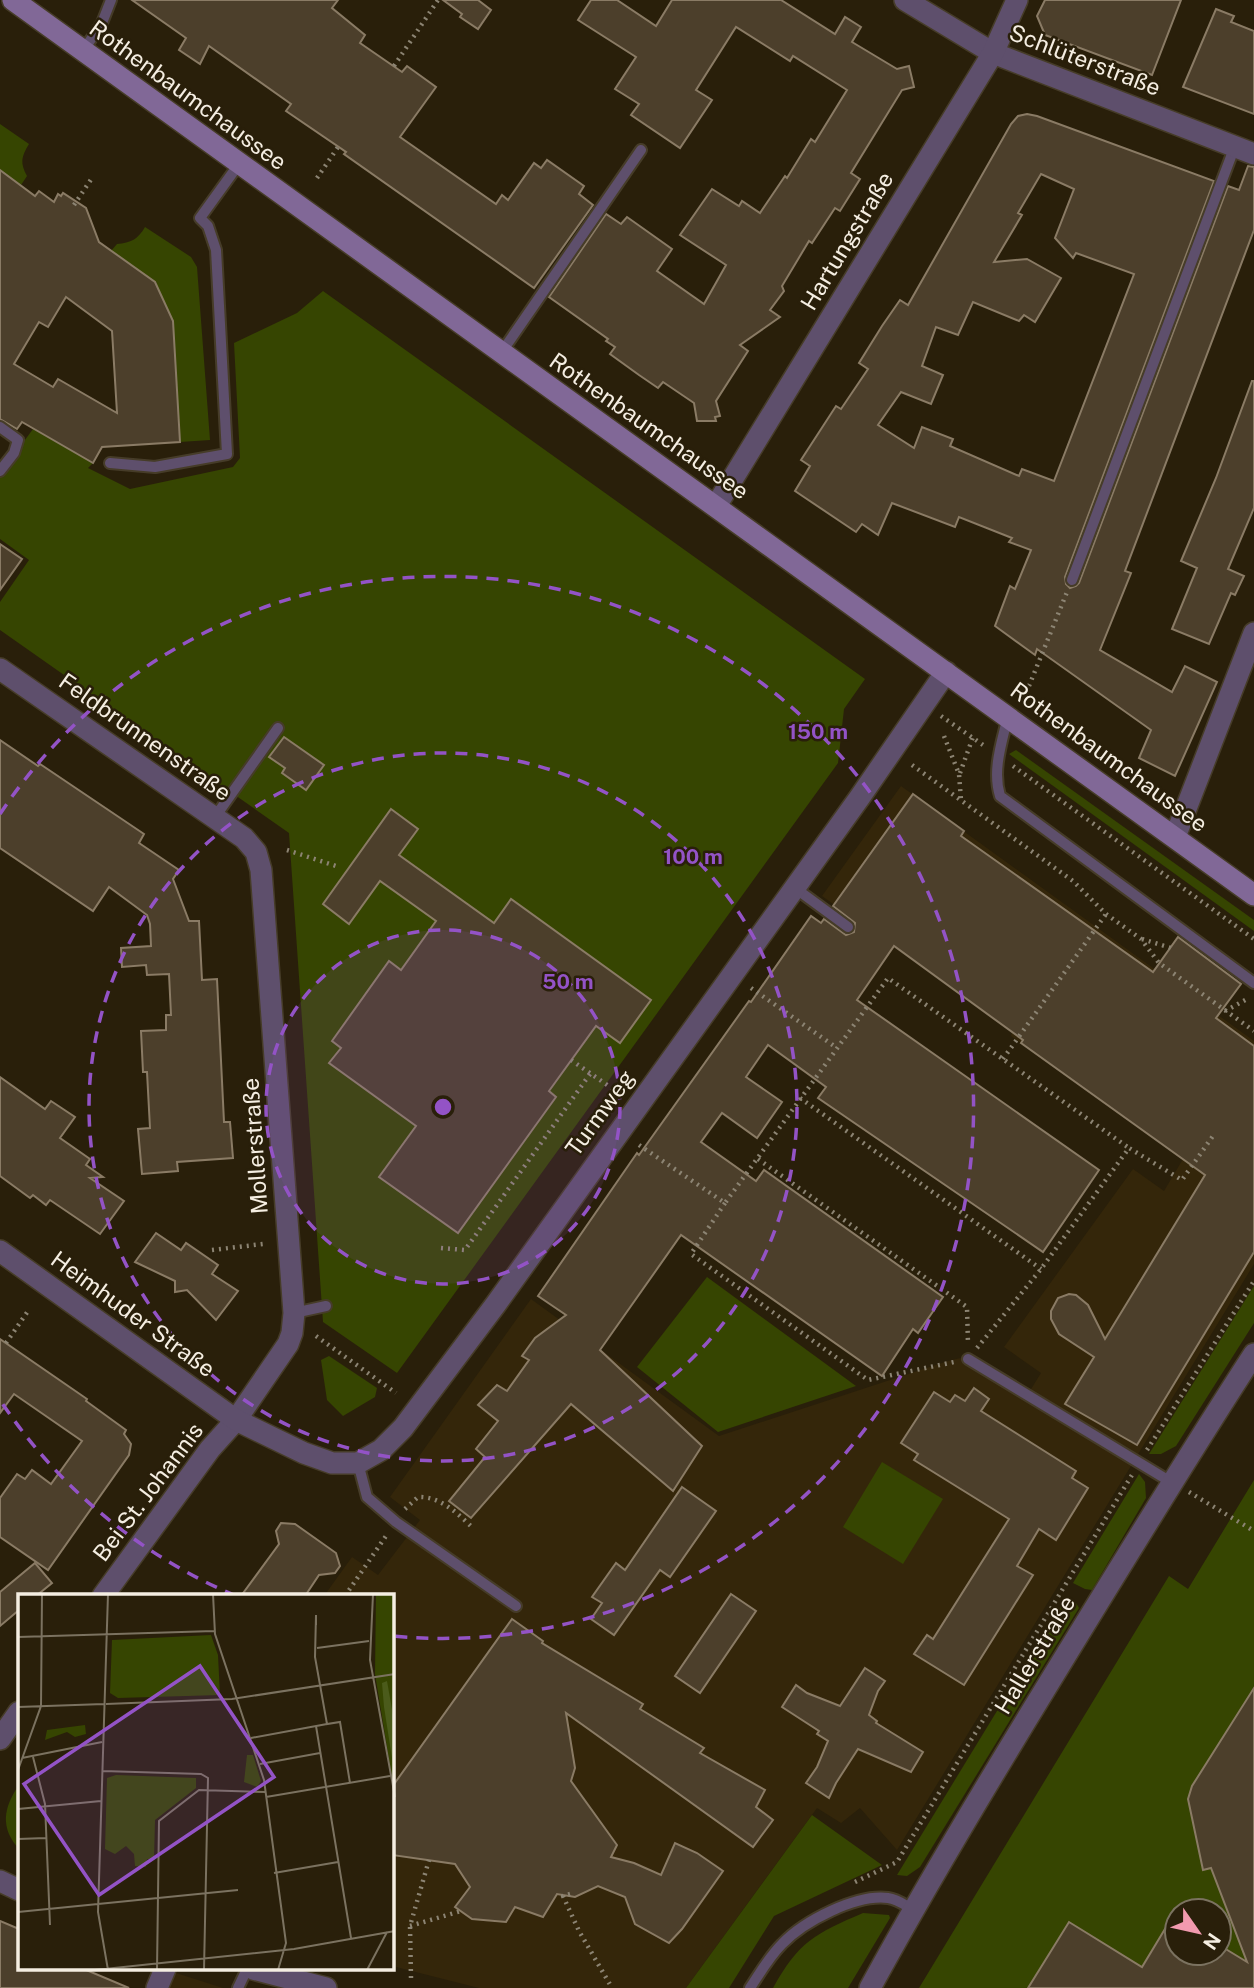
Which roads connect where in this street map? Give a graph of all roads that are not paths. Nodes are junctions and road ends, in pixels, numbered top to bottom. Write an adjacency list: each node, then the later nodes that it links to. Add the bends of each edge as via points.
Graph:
1 (13, 0): 5 (main road, Rothenbaumchaussee)
2 (111, 0): 5 (lane)
3 (905, 0): 6 (street, Schlüterstraße)
4 (1017, 0): 6 (street, Hartungstraße)
5 (83, 51): 9 (main road, Rothenbaumchaussee)
6 (993, 53): 8 (street, Schlüterstraße); 14 (street, Hartungstraße)
7 (641, 150): 10 (lane)
8 (1244, 150): 15 (lane)
9 (239, 164): 10 (main road, Rothenbaumchaussee); 12 (lane, via 200,218 208,226 216,250 227,454 155,467)
10 (501, 353): 14 (main road, Rothenbaumchaussee)
11 (0, 427): 13 (lane, via 18,440)
12 (110, 463)
13 (0, 471)
14 (716, 506): 18 (main road, Rothenbaumchaussee)
15 (1072, 580)
16 (1254, 634): 22 (street)
17 (0, 669): 21 (street, Feldbrunnenstraße)
18 (946, 672): 19 (main road, Rothenbaumchaussee); 24 (street, Turmweg)
19 (1009, 716): 22 (main road, Rothenbaumchaussee); 27 (lane, via 999,756 1000,796)
20 (278, 728): 21 (lane)
21 (215, 817): 23 (street, Feldbrunnenstraße)
22 (1175, 837): 25 (main road, Rothenbaumchaussee)
23 (256, 852): 30 (street, Mollerstraße, via 261,870)
24 (794, 888): 26 (lane); 34 (street, Turmweg, via 403,1429)
25 (1254, 895)
26 (848, 927)
27 (1254, 983)
28 (0, 1251): 33 (street, Heimhuder Straße)
29 (327, 1306): 30 (lane)
30 (294, 1313): 33 (street, Mollerstraße, via 288,1344)
31 (1254, 1354): 35 (street, Hallerstraße)
32 (968, 1359): 35 (lane)
33 (236, 1420): 34 (street, via 304,1453 332,1463); 36 (street, Bei St. Johannis)
34 (358, 1464): 37 (lane, via 367,1497)
35 (1180, 1487): 42 (street, Hallerstraße)
36 (104, 1594)
37 (516, 1606)
38 (18, 1713): 39 (street)
39 (0, 1740)
40 (0, 1881): 41 (street)
41 (18, 1890)
42 (912, 1909): 49 (lane, via 875,1897 818,1917 781,1944); 50 (street, Hallerstraße)
43 (165, 1970): 46 (street)
44 (247, 1970): 47 (lane)
45 (257, 1970): 48 (street)
46 (157, 1988)
47 (238, 1988)
48 (326, 1988)
49 (750, 1988)
50 (870, 1988)

